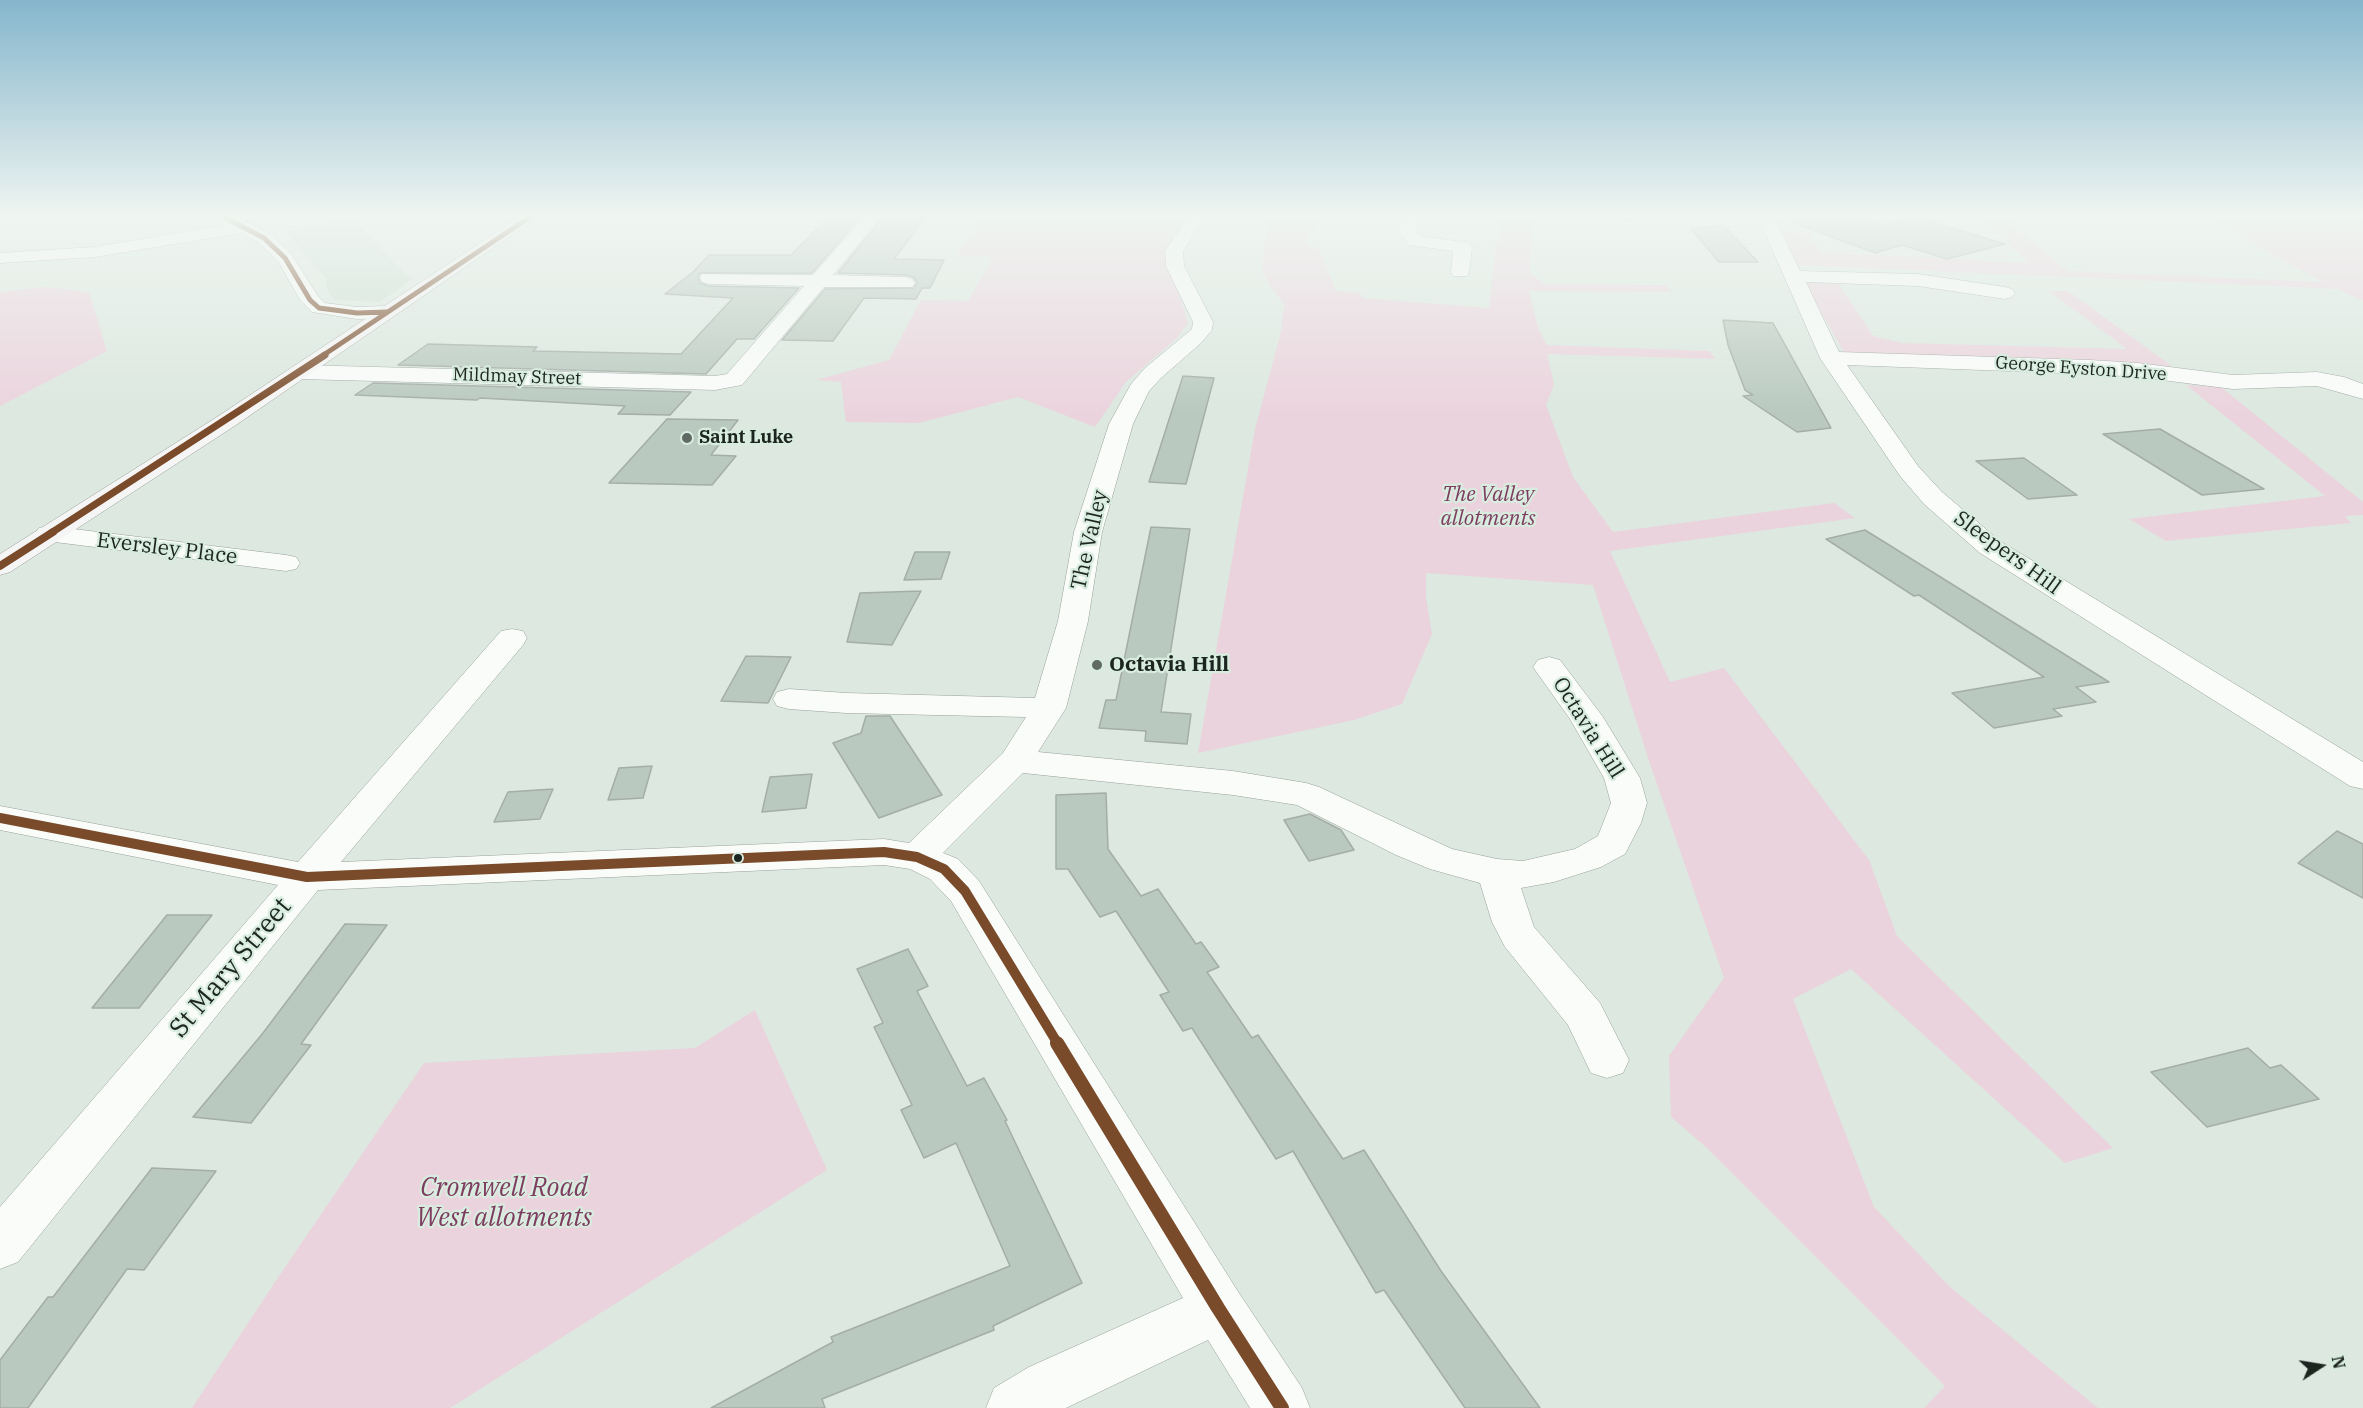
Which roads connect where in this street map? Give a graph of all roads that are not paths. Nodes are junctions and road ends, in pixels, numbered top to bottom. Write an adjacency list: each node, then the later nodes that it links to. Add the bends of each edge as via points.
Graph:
1 (300, 283): 10 (street, via 319,308)
2 (431, 283): 10 (street)
3 (816, 283): 12 (street, Mildmay Street, via 734,380 715,383)
4 (892, 283): 5 (street)
5 (905, 283)
6 (1183, 283): 20 (street, The Valley, via 1203,322 1202,330 1139,389 1121,424 1088,532 1073,621)
7 (1795, 283): 11 (street, Sleepers Hill)
8 (1936, 283): 9 (street)
9 (2005, 293)
10 (387, 312): 12 (street)
11 (1832, 358): 13 (street, George Eyston Drive, via 2090,367 2233,382 2317,379); 22 (street, Sleepers Hill, via 1909,471 1933,498 1990,547)
12 (300, 372): 14 (street)
13 (2363, 392)
14 (49, 534): 15 (street, Eversley Place); 16 (street)
15 (286, 563)
16 (0, 566)
17 (512, 638): 26 (street, St Mary Street)
18 (1549, 667): 25 (street, Octavia Hill, via 1586,717 1622,778 1629,803 1612,845 1588,858 1523,875)
19 (789, 699): 20 (street, via 846,704)
20 (1049, 708): 21 (street, The Valley)
21 (1015, 761): 24 (street, The Valley); 25 (street, Octavia Hill, via 1233,783 1306,795 1443,860)
22 (2363, 778)
23 (0, 818): 26 (street)
24 (917, 857): 26 (street, via 884,852); 29 (street, via 944,869 965,891)
25 (1497, 873): 27 (street, via 1519,936 1585,1015)
26 (307, 877): 28 (street, St Mary Street)
27 (1607, 1060)
28 (0, 1245)
29 (1218, 1308): 30 (street); 31 (street)
30 (1014, 1408)
31 (1282, 1408)

